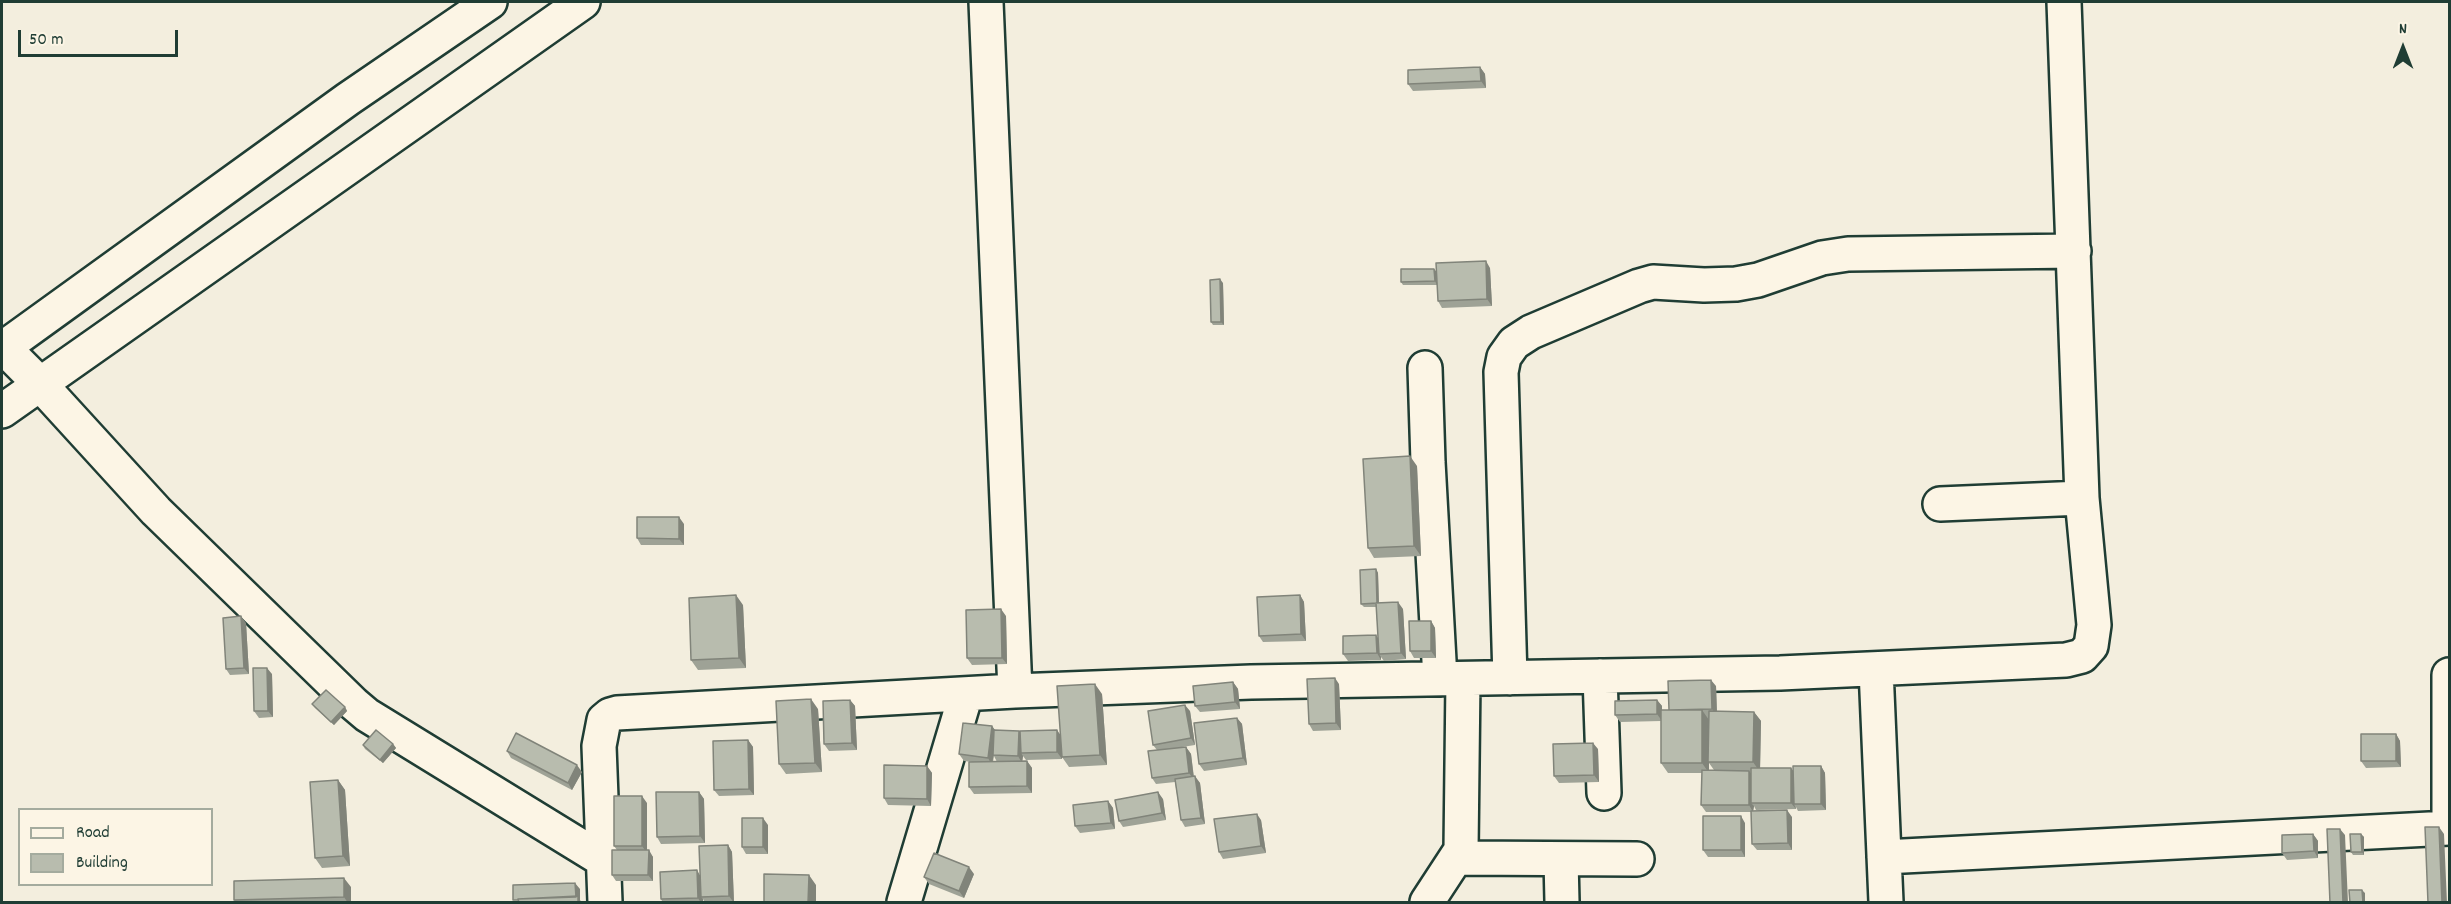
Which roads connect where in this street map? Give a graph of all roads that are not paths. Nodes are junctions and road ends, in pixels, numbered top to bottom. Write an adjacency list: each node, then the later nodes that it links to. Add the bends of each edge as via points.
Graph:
1 (490, 2): 6 (street)
2 (582, 2): 8 (street)
3 (986, 2): 17 (street)
4 (2064, 2): 5 (street)
5 (2074, 251): 10 (street); 15 (street, via 1848,254 1736,284 1653,282 1514,343 1504,357 1501,372)
6 (2, 347): 8 (street)
7 (1425, 368): 16 (street, via 1428,462)
8 (40, 384): 9 (street); 24 (street, via 156,511 367,715)
9 (2, 411)
10 (2082, 498): 11 (street); 12 (street, via 2094,625 2091,646 2082,656)
11 (1940, 504)
12 (1876, 669): 14 (street); 20 (street)
13 (2448, 675): 20 (street, via 2450,828)
14 (1600, 676): 15 (street); 19 (street)
15 (1510, 678): 16 (street)
16 (1451, 679): 17 (street); 21 (street, via 1463,824)
17 (1015, 691): 18 (street)
18 (966, 693): 24 (street, via 610,715 602,724 599,746); 26 (street)
19 (1604, 793)
20 (1884, 857): 29 (street)
21 (1457, 858): 22 (street); 27 (street)
22 (1562, 858): 23 (street); 28 (street)
23 (1637, 858)
24 (603, 860): 25 (street)
25 (605, 903)
26 (904, 903)
27 (1427, 903)
28 (1562, 903)
29 (1886, 903)

